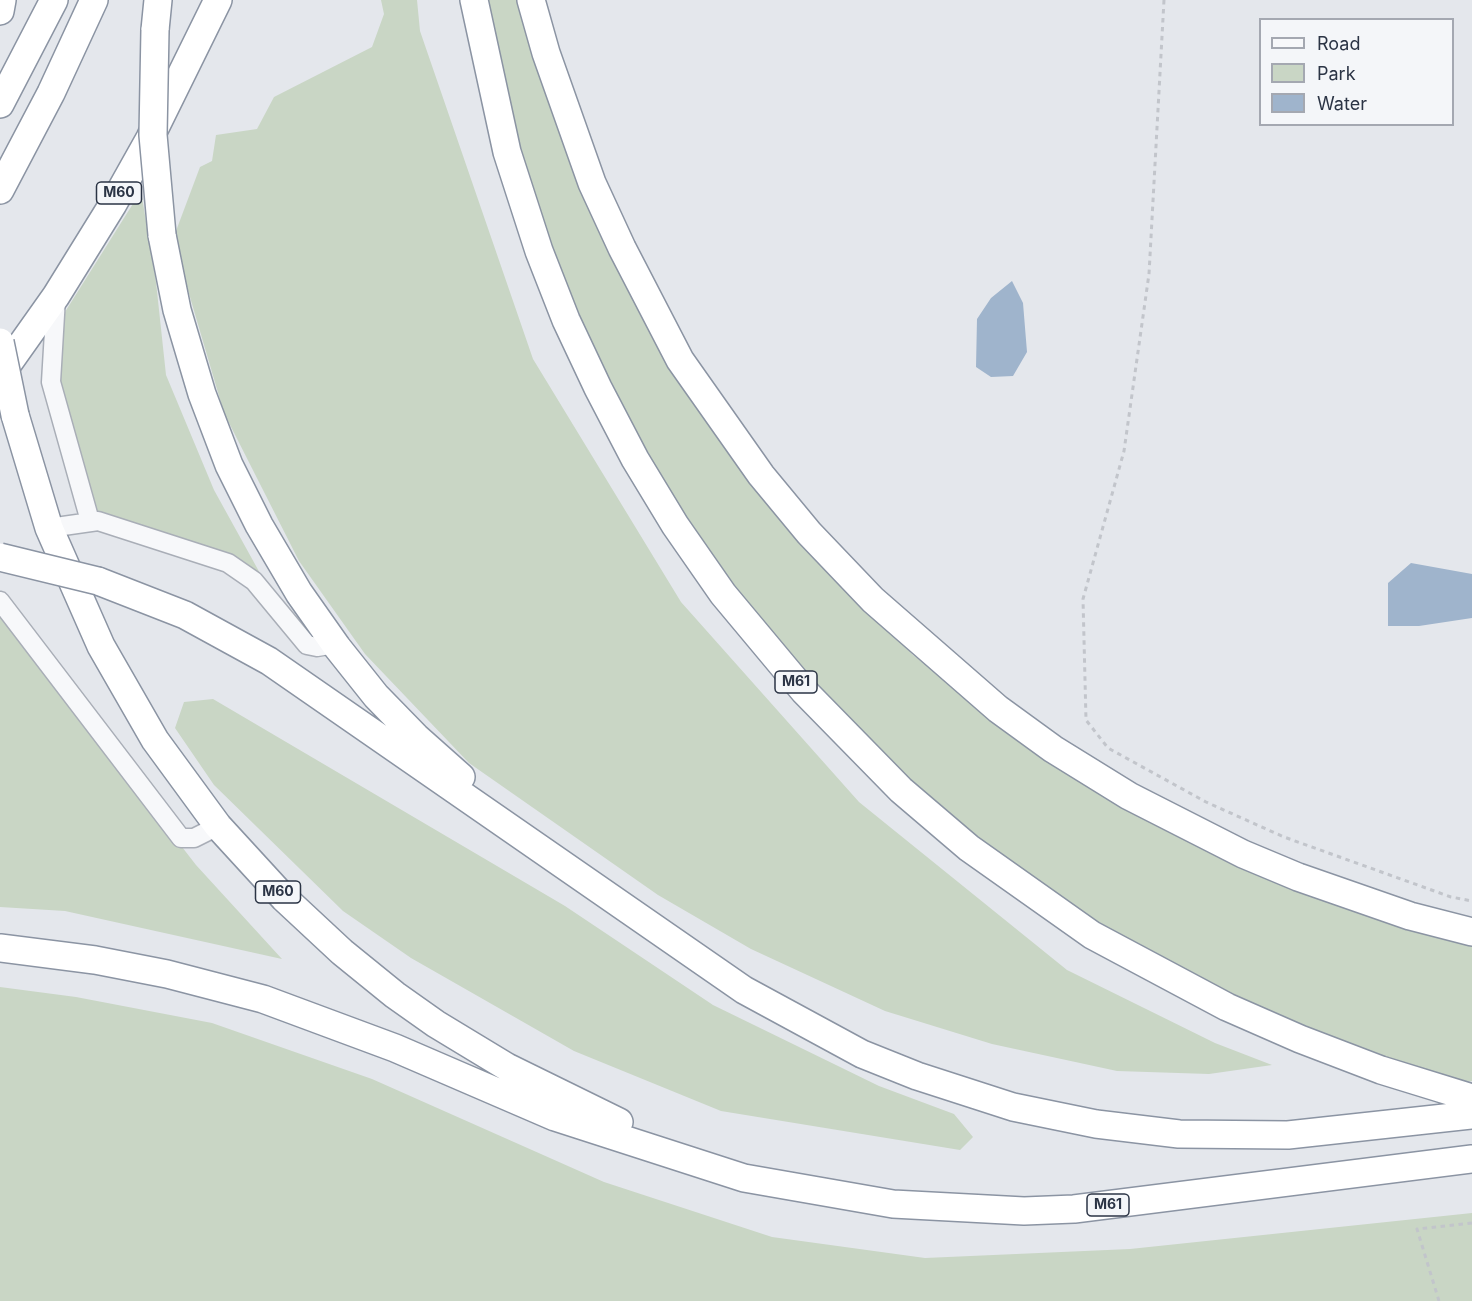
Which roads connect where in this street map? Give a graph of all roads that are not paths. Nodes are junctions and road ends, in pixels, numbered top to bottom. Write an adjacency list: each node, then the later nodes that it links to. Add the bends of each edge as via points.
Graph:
1 (2, 0): 8 (highway)
2 (54, 0): 9 (highway)
3 (94, 0): 10 (highway)
4 (158, 0): 18 (highway, M60, bridge, via 153,135 162,235 186,345 229,465 276,555)
5 (218, 0): 11 (highway, M60, via 150,138)
6 (474, 0): 23 (highway, M61, via 507,152 566,321 635,459 675,525 768,651 838,728 902,790 969,848 1092,935 1227,1007 1300,1039)
7 (531, 0): 21 (highway, via 592,183 680,360 761,476 873,600 998,708 1053,749 1129,796 1243,854 1298,877 1410,916)
8 (0, 11)
9 (0, 104)
10 (0, 190)
11 (56, 296): 13 (highway, M60); 14 (lane, via 51,382)
12 (0, 342): 15 (highway, M60, bridge, via 15,415)
13 (0, 375)
14 (90, 521): 15 (lane); 18 (lane, via 228,563 254,581 307,645)
15 (49, 528): 19 (highway, M60, via 87,618 128,696)
16 (0, 557): 20 (highway, bridge, via 98,581 185,615 269,661)
17 (0, 601): 19 (lane, via 181,837 194,838)
18 (335, 644): 20 (highway, M60, via 376,696 416,737)
19 (218, 826): 26 (highway, M60, via 317,930 436,1024 564,1097)
20 (542, 850): 24 (highway, via 744,990 803,1024 917,1076 1013,1107 1138,1130 1214,1135 1327,1132)
21 (1472, 932)
22 (0, 948): 26 (highway, via 95,960 263,999 344,1028 555,1117)
23 (1472, 1098)
24 (1472, 1116)
25 (1472, 1159): 26 (highway, M61, via 1147,1202 1024,1211 893,1204)
26 (744, 1178)

